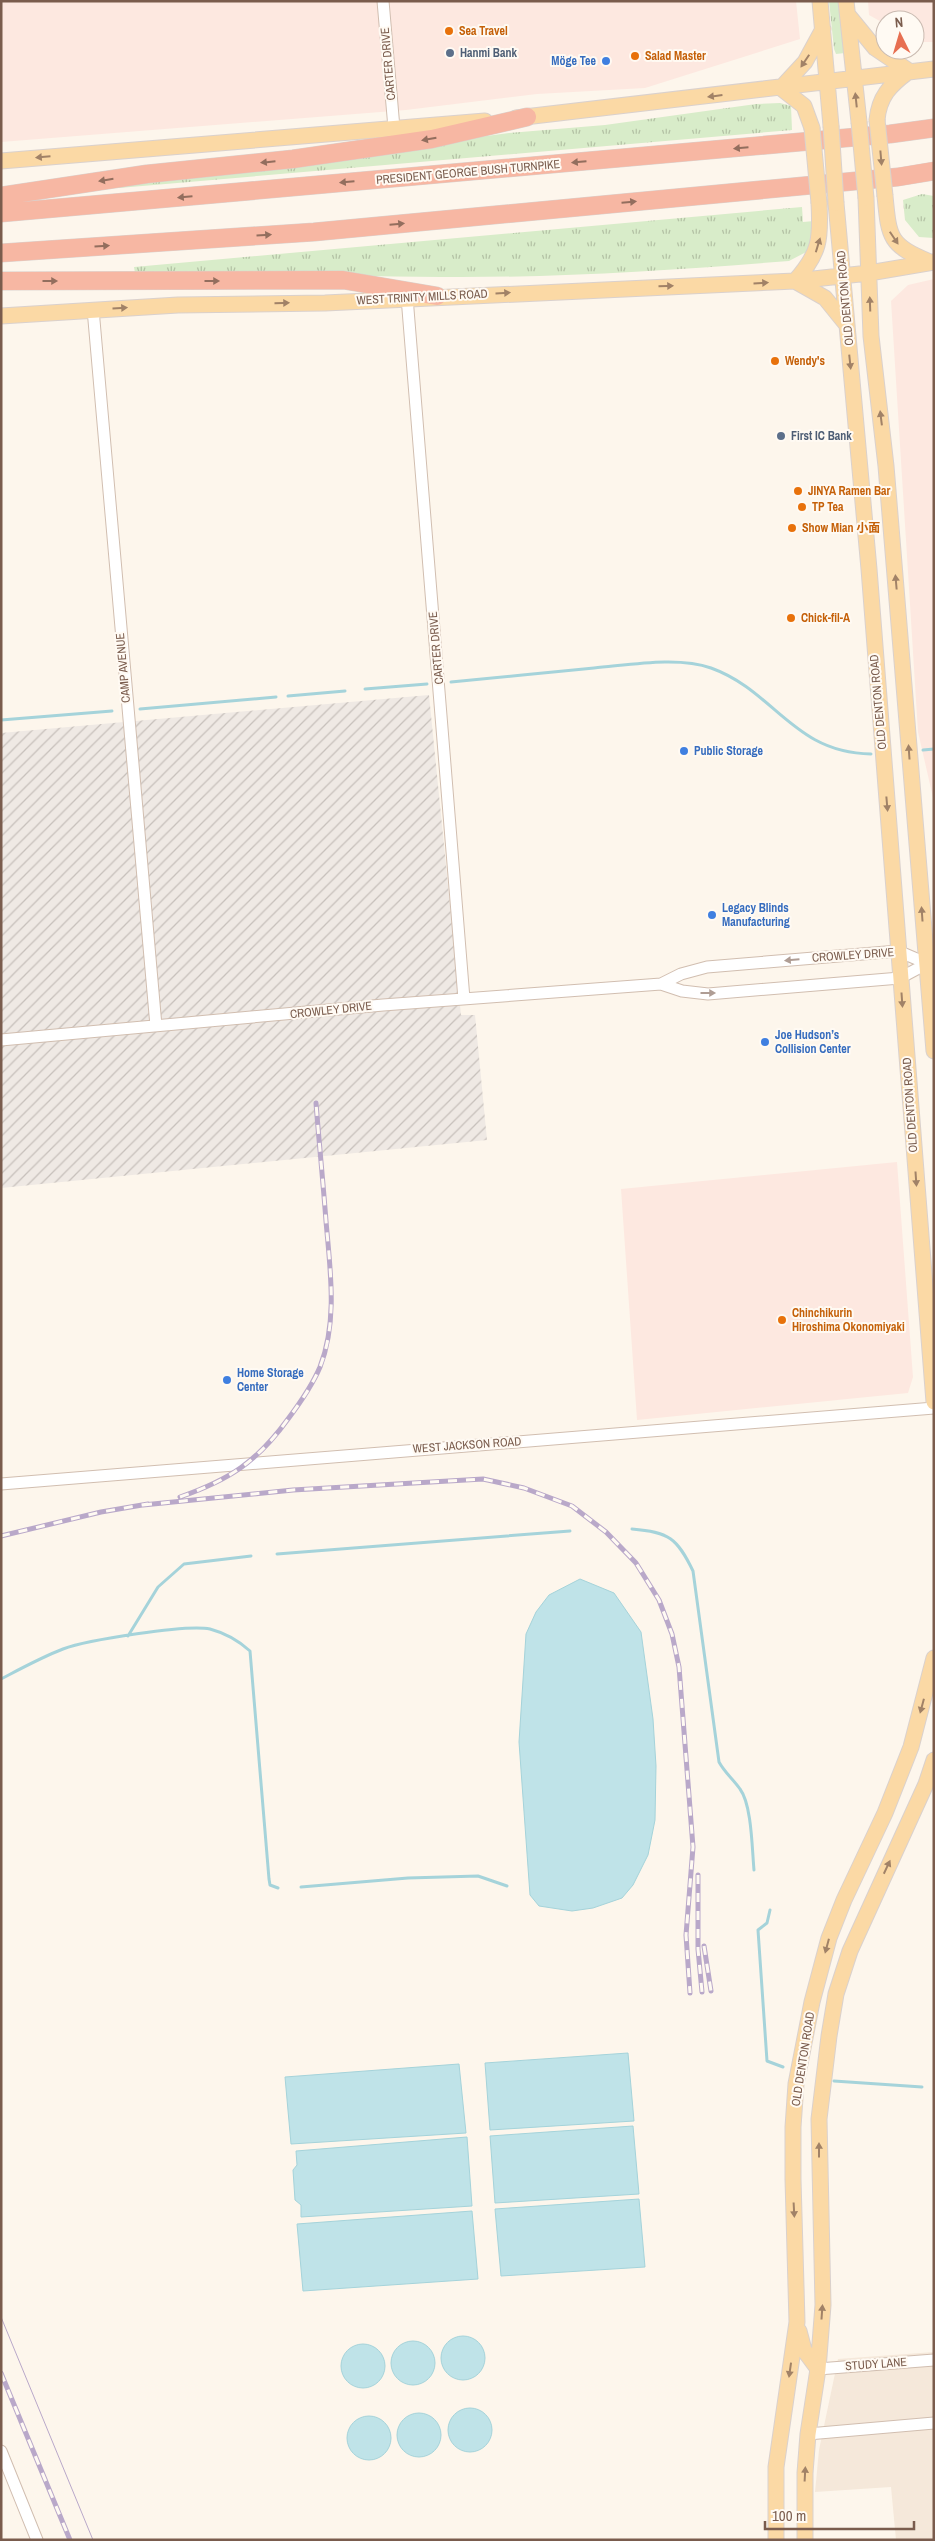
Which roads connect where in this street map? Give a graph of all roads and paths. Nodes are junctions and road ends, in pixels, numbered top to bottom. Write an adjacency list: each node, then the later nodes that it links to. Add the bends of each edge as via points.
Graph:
1 (383, 1): 11 (street, CARTER DRIVE)
2 (820, 1): 4 (main road, OLD DENTON ROAD)
3 (847, 8): 6 (main road, via 875,48); 7 (main road, OLD DENTON ROAD)
4 (823, 29): 8 (main road, OLD DENTON ROAD); 9 (main road, one-way to 9, via 805,62)
5 (934, 69): 6 (main road)
6 (909, 71): 7 (main road); 18 (main road, one-way to 18, bridge, via 893,83 879,107 888,228 894,241 910,254)
7 (854, 77): 8 (main road); 19 (main road, OLD DENTON ROAD, one-way to 7, bridge, via 866,198)
8 (827, 82): 9 (main road); 20 (main road, OLD DENTON ROAD, bridge)
9 (781, 88): 10 (main road, one-way to 10); 21 (main road, one-way to 9, bridge, via 811,263 817,249 819,204 812,128 804,106)
10 (527, 117): 11 (main road); 15 (highway, one-way to 15, via 432,139 293,159 147,174)
11 (394, 128): 13 (main road, one-way to 13)
12 (934, 128): 16 (highway, PRESIDENT GEORGE BUSH TURNPIKE, one-way to 16)
13 (1, 161)
14 (934, 171): 17 (highway, one-way to 14, via 314,232)
15 (1, 196)
16 (1, 213)
17 (1, 253)
18 (932, 262): 19 (main road, WEST TRINITY MILLS ROAD)
19 (869, 273): 20 (main road, WEST TRINITY MILLS ROAD); 28 (main road, OLD DENTON ROAD, one-way to 19, via 871,336)
20 (843, 275): 21 (main road, WEST TRINITY MILLS ROAD); 27 (main road, OLD DENTON ROAD)
21 (795, 280): 23 (main road, WEST TRINITY MILLS ROAD, one-way to 21); 27 (main road, via 825,298)
22 (1, 281): 23 (highway, one-way to 23, via 343,280)
23 (437, 296): 24 (main road, WEST TRINITY MILLS ROAD)
24 (407, 297): 25 (main road, WEST TRINITY MILLS ROAD, one-way to 24, via 326,303); 36 (street, CARTER DRIVE)
25 (93, 309): 26 (main road, WEST TRINITY MILLS ROAD); 37 (street, CAMP AVENUE)
26 (1, 316)
27 (846, 325): 29 (main road, OLD DENTON ROAD, one-way to 29)
28 (886, 466): 29 (main road); 30 (main road, OLD DENTON ROAD, one-way to 28)
29 (860, 468): 31 (main road, OLD DENTON ROAD)
30 (900, 630): 31 (main road); 33 (main road, OLD DENTON ROAD, one-way to 30)
31 (873, 633): 32 (main road, OLD DENTON ROAD, one-way to 32)
32 (898, 951): 33 (street, CROWLEY DRIVE); 34 (main road, OLD DENTON ROAD); 35 (street, CROWLEY DRIVE, one-way to 35, via 707,967)
33 (930, 962): 34 (street, CROWLEY DRIVE); 39 (main road, OLD DENTON ROAD)
34 (900, 978): 35 (street, CROWLEY DRIVE, one-way to 34, via 682,992 708,994); 40 (main road, OLD DENTON ROAD, one-way to 40)
35 (661, 984): 36 (street, CROWLEY DRIVE)
36 (464, 999): 37 (street, CROWLEY DRIVE)
37 (156, 1026): 38 (street, CROWLEY DRIVE)
38 (1, 1040)
39 (934, 1051)
40 (934, 1402)
41 (934, 1408): 42 (street, WEST JACKSON ROAD)
42 (1, 1484)
43 (934, 1658): 45 (main road, OLD DENTON ROAD, one-way to 45, via 911,1747 885,1813)
44 (934, 1760): 46 (main road, OLD DENTON ROAD, one-way to 44, via 926,1784)
45 (844, 1900): 46 (main road); 47 (main road, OLD DENTON ROAD, one-way to 47, via 829,1938 812,2002 796,2084 792,2180)
46 (866, 1911): 49 (main road, OLD DENTON ROAD, one-way to 46, via 824,2275 819,2157 823,2074 836,1994)
47 (797, 2322): 49 (main road, via 804,2350); 54 (main road, OLD DENTON ROAD, one-way to 54, via 776,2467)
48 (934, 2360): 49 (street, STUDY LANE)
49 (818, 2369): 51 (main road, OLD DENTON ROAD)
50 (934, 2423): 51 (street)
51 (808, 2434): 55 (main road, OLD DENTON ROAD, one-way to 51, via 804,2473)
52 (1, 2451): 53 (street)
53 (37, 2540)
54 (776, 2540)
55 (805, 2540)

